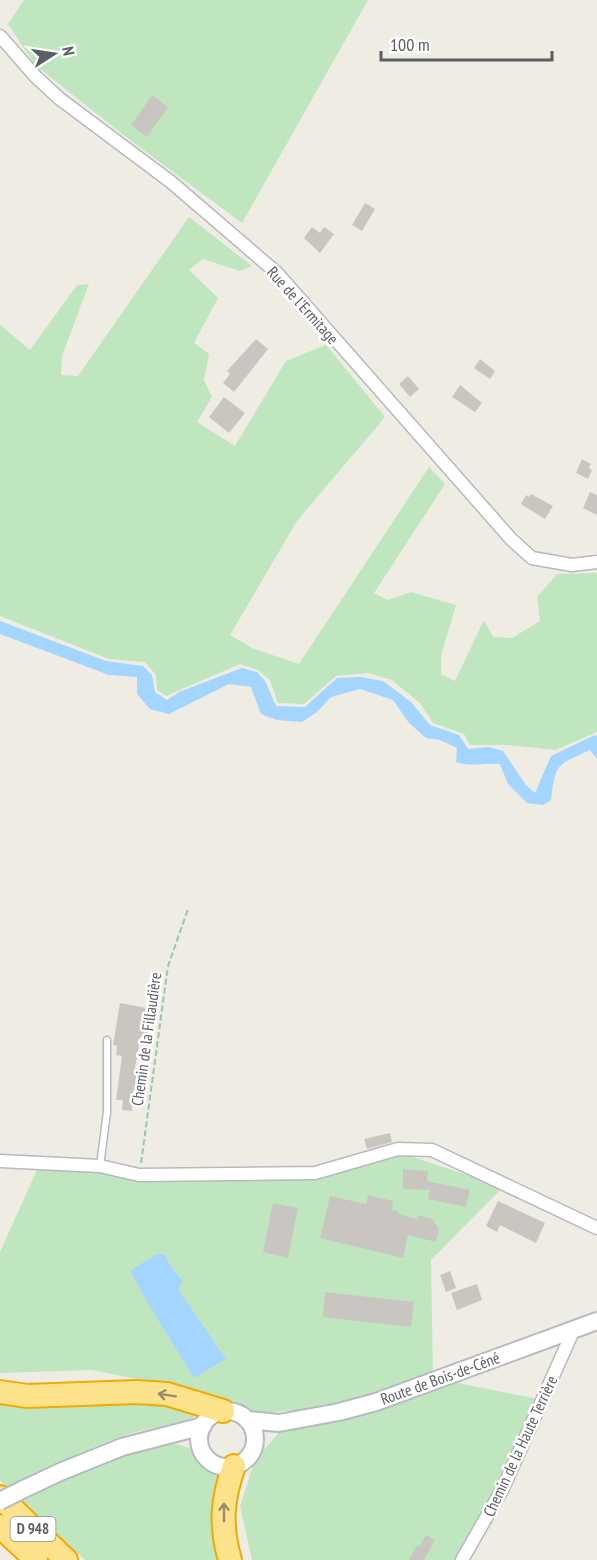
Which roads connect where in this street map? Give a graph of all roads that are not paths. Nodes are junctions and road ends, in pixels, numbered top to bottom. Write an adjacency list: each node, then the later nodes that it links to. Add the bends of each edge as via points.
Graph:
1 (0, 36): 2 (street, Rue de l'Ermitage, via 60,99 171,182 277,273 532,558 572,565)
2 (597, 562)
3 (107, 1040): 5 (lane, via 107,1112)
4 (0, 1161): 5 (street)
5 (100, 1166): 6 (street, via 139,1175 315,1173 398,1149 432,1150)
6 (597, 1228)
7 (597, 1321): 8 (street, Route de Bois-de-Céné)
8 (574, 1329): 12 (street, Route de Bois-de-Céné, via 376,1402); 23 (street, Chemin de la Haute Terrière, via 503,1488)
9 (0, 1392): 10 (highway, one-way to 9, via 167,1394 27,1396)
10 (223, 1411): 11 (street, via 240,1414); 13 (street)
11 (247, 1420): 12 (street); 15 (street)
12 (279, 1423): 15 (street)
13 (203, 1425): 14 (street); 16 (street)
14 (166, 1435): 16 (street); 18 (street, bridge, via 111,1451)
15 (255, 1440): 17 (street, via 249,1456)
16 (201, 1449): 17 (street, via 218,1465)
17 (234, 1466): 22 (highway, one-way to 17, via 223,1504)
18 (0, 1499): 21 (highway, D 948)
19 (0, 1526): 20 (highway, D 948)
20 (36, 1560)
21 (66, 1560)
22 (230, 1560)
23 (462, 1560)

